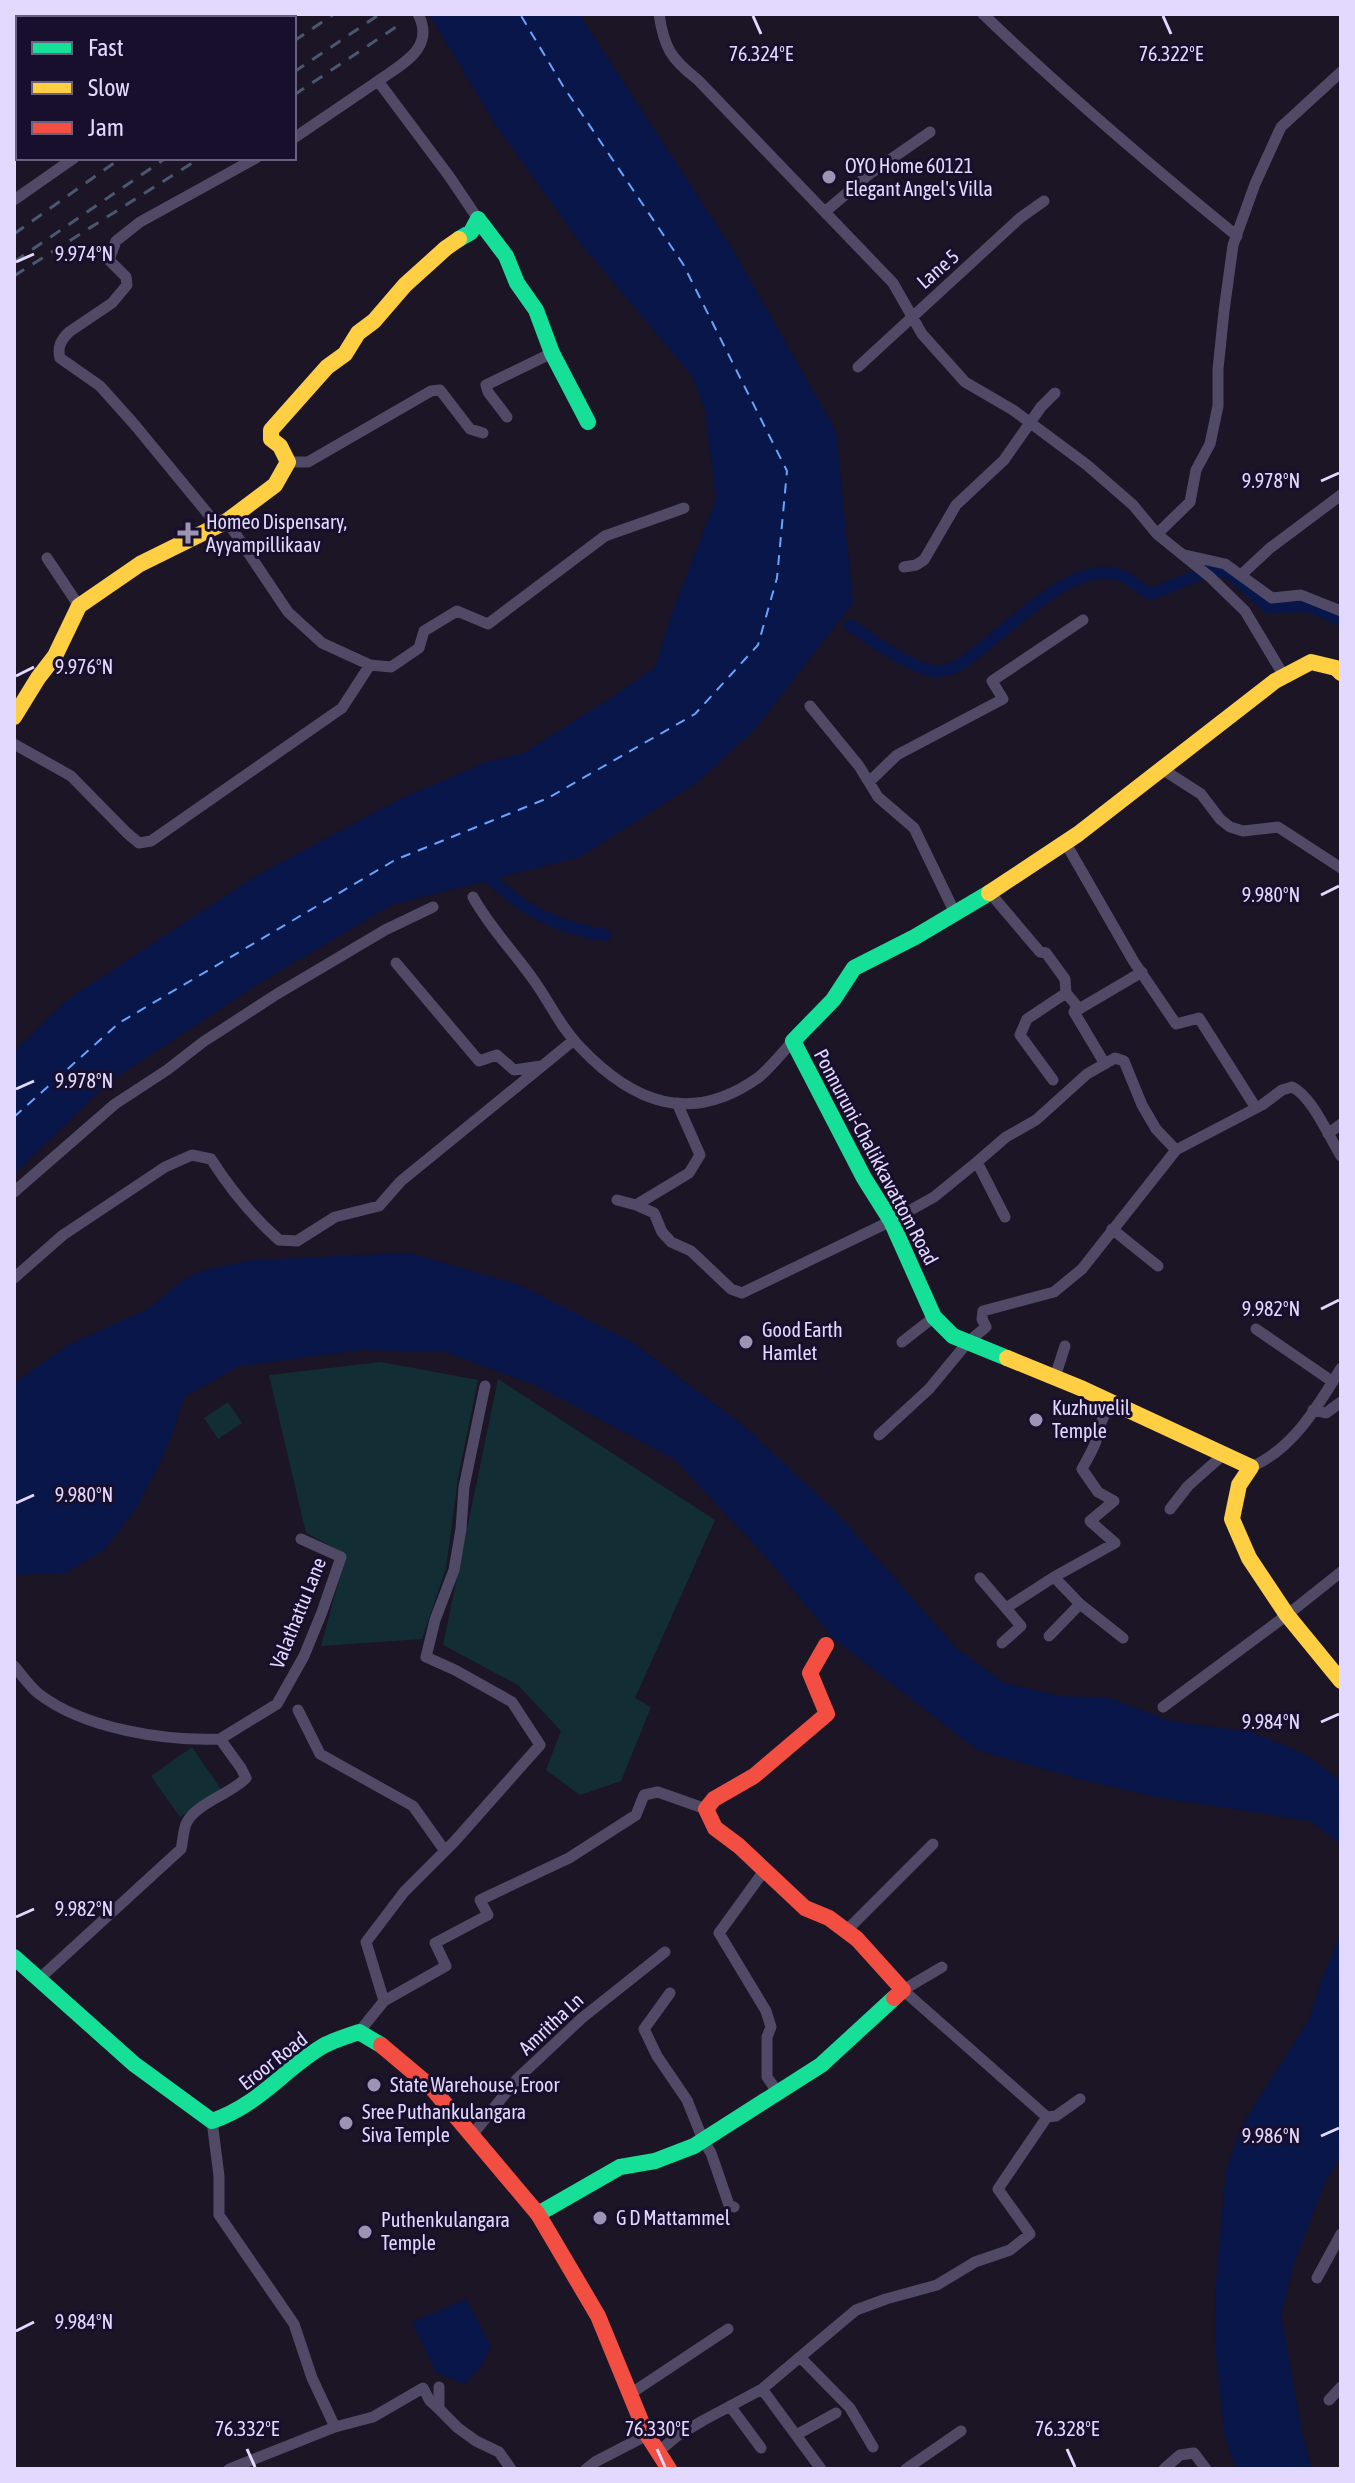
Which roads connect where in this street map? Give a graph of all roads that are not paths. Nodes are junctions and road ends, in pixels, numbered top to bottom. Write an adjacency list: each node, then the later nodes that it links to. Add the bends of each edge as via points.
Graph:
1 (418, 14): 5 (street, via 424,24 422,44)
2 (659, 14): 12 (street, via 662,37 676,63)
3 (983, 14): 14 (street)
4 (1341, 72): 14 (street, via 1281,127)
5 (378, 81): 7 (street); 13 (street)
6 (930, 132): 12 (street)
7 (296, 137)
8 (71, 160): 10 (street)
9 (252, 160): 26 (street, via 140,222 116,241 109,260 127,285 112,303 69,332 58,352 100,386)
10 (14, 200)
11 (1044, 201): 15 (street, Lane 5)
12 (826, 211): 15 (street, via 893,283)
13 (478, 219): 16 (street, via 536,310); 23 (street, via 471,232 405,285 271,430 271,439)
14 (1237, 236): 27 (street, via 1210,444 1196,470 1190,502)
15 (912, 317): 17 (street, Lane 5); 21 (street, via 965,382)
16 (552, 353): 19 (street, via 486,385); 20 (street)
17 (858, 367)
18 (1055, 393): 21 (street)
19 (507, 417)
20 (588, 422)
21 (1030, 423): 27 (street, via 1133,505); 30 (street, via 1004,460 956,505 924,560)
22 (483, 433): 23 (street, via 470,429 440,390 431,391 308,462)
23 (288, 462): 26 (street, via 275,485)
24 (1341, 495): 31 (street)
25 (684, 508): 35 (street, via 605,536 488,624 457,611 424,631 419,648 391,667)
26 (222, 524): 32 (street, via 140,564); 35 (street, via 288,612 322,643)
27 (1157, 534): 28 (street)
28 (1181, 554): 31 (street, via 1225,564); 37 (street, via 1245,611)
29 (47, 558): 32 (street)
30 (904, 567)
31 (1241, 575): 33 (street, via 1272,598 1301,595)
32 (79, 606): 39 (street, via 55,656)
33 (1341, 611)
34 (1083, 620): 42 (street, via 992,681 1003,699 897,755)
35 (370, 665): 40 (street, via 342,708 151,841 139,843 71,776)
36 (1341, 673): 37 (street, Ponnuruni-Chalikkavattom Road, via 1311,662)
37 (1284, 676): 41 (street, Ponnuruni-Chalikkavattom Road)
38 (810, 706): 42 (street)
39 (14, 717)
40 (14, 744)
41 (1162, 769): 43 (street, Ponnuruni-Chalikkavattom Road); 44 (street, via 1201,794 1230,827 1278,827)
42 (869, 782): 48 (street, via 878,797 914,828)
43 (1065, 842): 45 (street, Ponnuruni-Chalikkavattom Road); 50 (street)
44 (1341, 868)
45 (990, 893): 48 (street, Ponnuruni-Chalikkavattom Road); 51 (street, via 1046,953 1065,979)
46 (473, 897): 53 (street)
47 (433, 907): 65 (street, via 385,930 203,1042 115,1104)
48 (955, 913): 54 (street, Ponnuruni-Chalikkavattom Road, via 854,968 833,1000)
49 (396, 963): 56 (street, via 479,1061 497,1055 514,1070)
50 (1142, 972): 52 (street); 59 (street, via 1176,1024 1199,1018)
51 (1066, 993): 52 (street, via 1077,1006); 57 (street, via 1027,1019 1020,1035)
52 (1074, 1012): 55 (street)
53 (574, 1040): 56 (street); 58 (street, via 632,1091)
54 (793, 1041): 58 (street, via 760,1075 721,1099); 69 (street, Ponnuruni-Chalikkavattom Road)
55 (1105, 1064): 62 (street, via 1115,1058 1124,1061 1156,1129); 64 (street)
56 (541, 1066): 72 (street, via 401,1181 379,1206 335,1217 297,1241 279,1240 211,1159 192,1155 165,1167 63,1235)
57 (1053, 1080)
58 (677, 1103): 67 (street, via 700,1155 689,1173)
59 (1256, 1108): 61 (street, via 1292,1087 1319,1115); 62 (street)
60 (1341, 1124): 61 (street)
61 (1328, 1134): 63 (street)
62 (1176, 1150): 70 (street)
63 (1341, 1156)
64 (977, 1162): 68 (street); 69 (street, via 934,1197)
65 (14, 1192)
66 (617, 1200): 67 (street)
67 (636, 1205): 69 (street, via 654,1213 671,1242 691,1251 742,1293)
68 (1005, 1217)
69 (891, 1221): 73 (street, Ponnuruni-Chalikkavattom Road)
70 (1112, 1229): 71 (street); 76 (street, via 1082,1269 1054,1292 983,1311 986,1327)
71 (1158, 1266)
72 (14, 1278)
73 (934, 1317): 75 (street); 76 (street, Ponnuruni-Chalikkavattom Road, via 953,1336)
74 (1256, 1329): 80 (street)
75 (902, 1342)
76 (968, 1342): 79 (street, Ponnuruni-Chalikkavattom Road); 85 (street, via 929,1389)
77 (1065, 1346): 79 (street)
78 (1341, 1368): 80 (street)
79 (1055, 1377): 83 (street, Ponnuruni-Chalikkavattom Road)
80 (1333, 1382): 84 (street)
81 (485, 1386): 107 (street, via 454,1570 426,1657 512,1702 540,1745)
82 (1341, 1402): 84 (street, via 1326,1413)
83 (1115, 1404): 86 (street, Ponnuruni-Chalikkavattom Road); 91 (street, via 1097,1428 1099,1435 1082,1469 1098,1492 1114,1501 1090,1521 1115,1543)
84 (1313, 1410): 87 (street, via 1272,1458)
85 (879, 1435)
86 (1224, 1454): 87 (street, Ponnuruni-Chalikkavattom Road); 88 (street)
87 (1251, 1467): 95 (street, via 1239,1485 1232,1519 1249,1558)
88 (1170, 1509)
89 (301, 1539): 104 (street, Valathattu Lane, via 341,1557 322,1612 277,1704)
90 (1341, 1572): 95 (street)
91 (1054, 1577): 93 (street); 94 (street)
92 (980, 1578): 94 (street)
93 (1080, 1604): 96 (street); 97 (street)
94 (1006, 1608): 98 (street, via 1021,1626)
95 (1287, 1615): 101 (street); 102 (street)
96 (1049, 1636)
97 (1123, 1638)
98 (1002, 1643)
99 (826, 1645): 105 (street, via 810,1673 827,1714)
100 (14, 1666): 104 (street, via 39,1694 93,1722 156,1736)
101 (1341, 1681)
102 (1163, 1707)
103 (298, 1710): 107 (street, via 320,1754 413,1806)
104 (220, 1739): 113 (street, via 246,1778 197,1811 187,1821 181,1849)
105 (706, 1809): 108 (street, via 715,1828); 116 (street, via 658,1792 644,1795 636,1815 569,1858 480,1900 488,1915 435,1943 446,1966)
106 (933, 1844): 109 (street)
107 (445, 1851): 116 (street, via 404,1892 366,1942)
108 (764, 1871): 109 (street, via 805,1908); 118 (street, via 719,1933 766,2011 771,2027 767,2077)
109 (846, 1931): 114 (street)
110 (665, 1952): 122 (street, Amritha Ln, via 517,2079)
111 (14, 1957): 113 (street)
112 (942, 1967): 114 (street)
113 (39, 1979): 121 (street, via 176,2097)
114 (903, 1990): 118 (street, via 821,2065); 120 (street)
115 (670, 1993): 123 (street, via 644,2029 687,2100)
116 (384, 2001): 117 (street)
117 (359, 2032): 121 (street, Eroor Road, via 321,2048 249,2106); 122 (street, via 431,2087)
118 (779, 2094): 123 (street)
119 (1080, 2099): 120 (street)
120 (1047, 2117): 129 (street, via 998,2189 1030,2234 1010,2250 975,2262 937,2285 856,2310)
121 (212, 2121): 138 (street, via 219,2215 294,2324)
122 (475, 2137): 125 (street)
123 (703, 2140): 124 (street); 125 (street, via 655,2161 620,2167)
124 (734, 2207)
125 (538, 2214): 133 (street, via 598,2316)
126 (1341, 2234): 127 (street)
127 (1317, 2278)
128 (728, 2329): 133 (street)
129 (800, 2357): 132 (street); 142 (street, via 850,2408)
130 (439, 2387): 136 (street)
131 (1341, 2387): 134 (street)
132 (762, 2389): 135 (street); 141 (street)
133 (630, 2394): 140 (street)
134 (1329, 2400)
135 (730, 2406): 143 (street); 144 (street)
136 (439, 2409): 138 (street, via 423,2388 373,2417); 147 (street, via 476,2441 499,2452)
137 (836, 2413): 141 (street)
138 (335, 2427): 145 (street)
139 (961, 2431): 151 (street)
140 (647, 2435): 144 (street); 148 (street)
141 (796, 2435): 150 (street)
142 (873, 2447)
143 (761, 2448)
144 (658, 2452): 149 (street)
145 (257, 2464): 146 (street)
146 (229, 2469)
147 (511, 2469)
148 (586, 2469)
149 (669, 2469)
150 (821, 2469)
151 (906, 2469)
152 (1164, 2469): 153 (street, via 1186,2452 1194,2453)
153 (1206, 2469)

